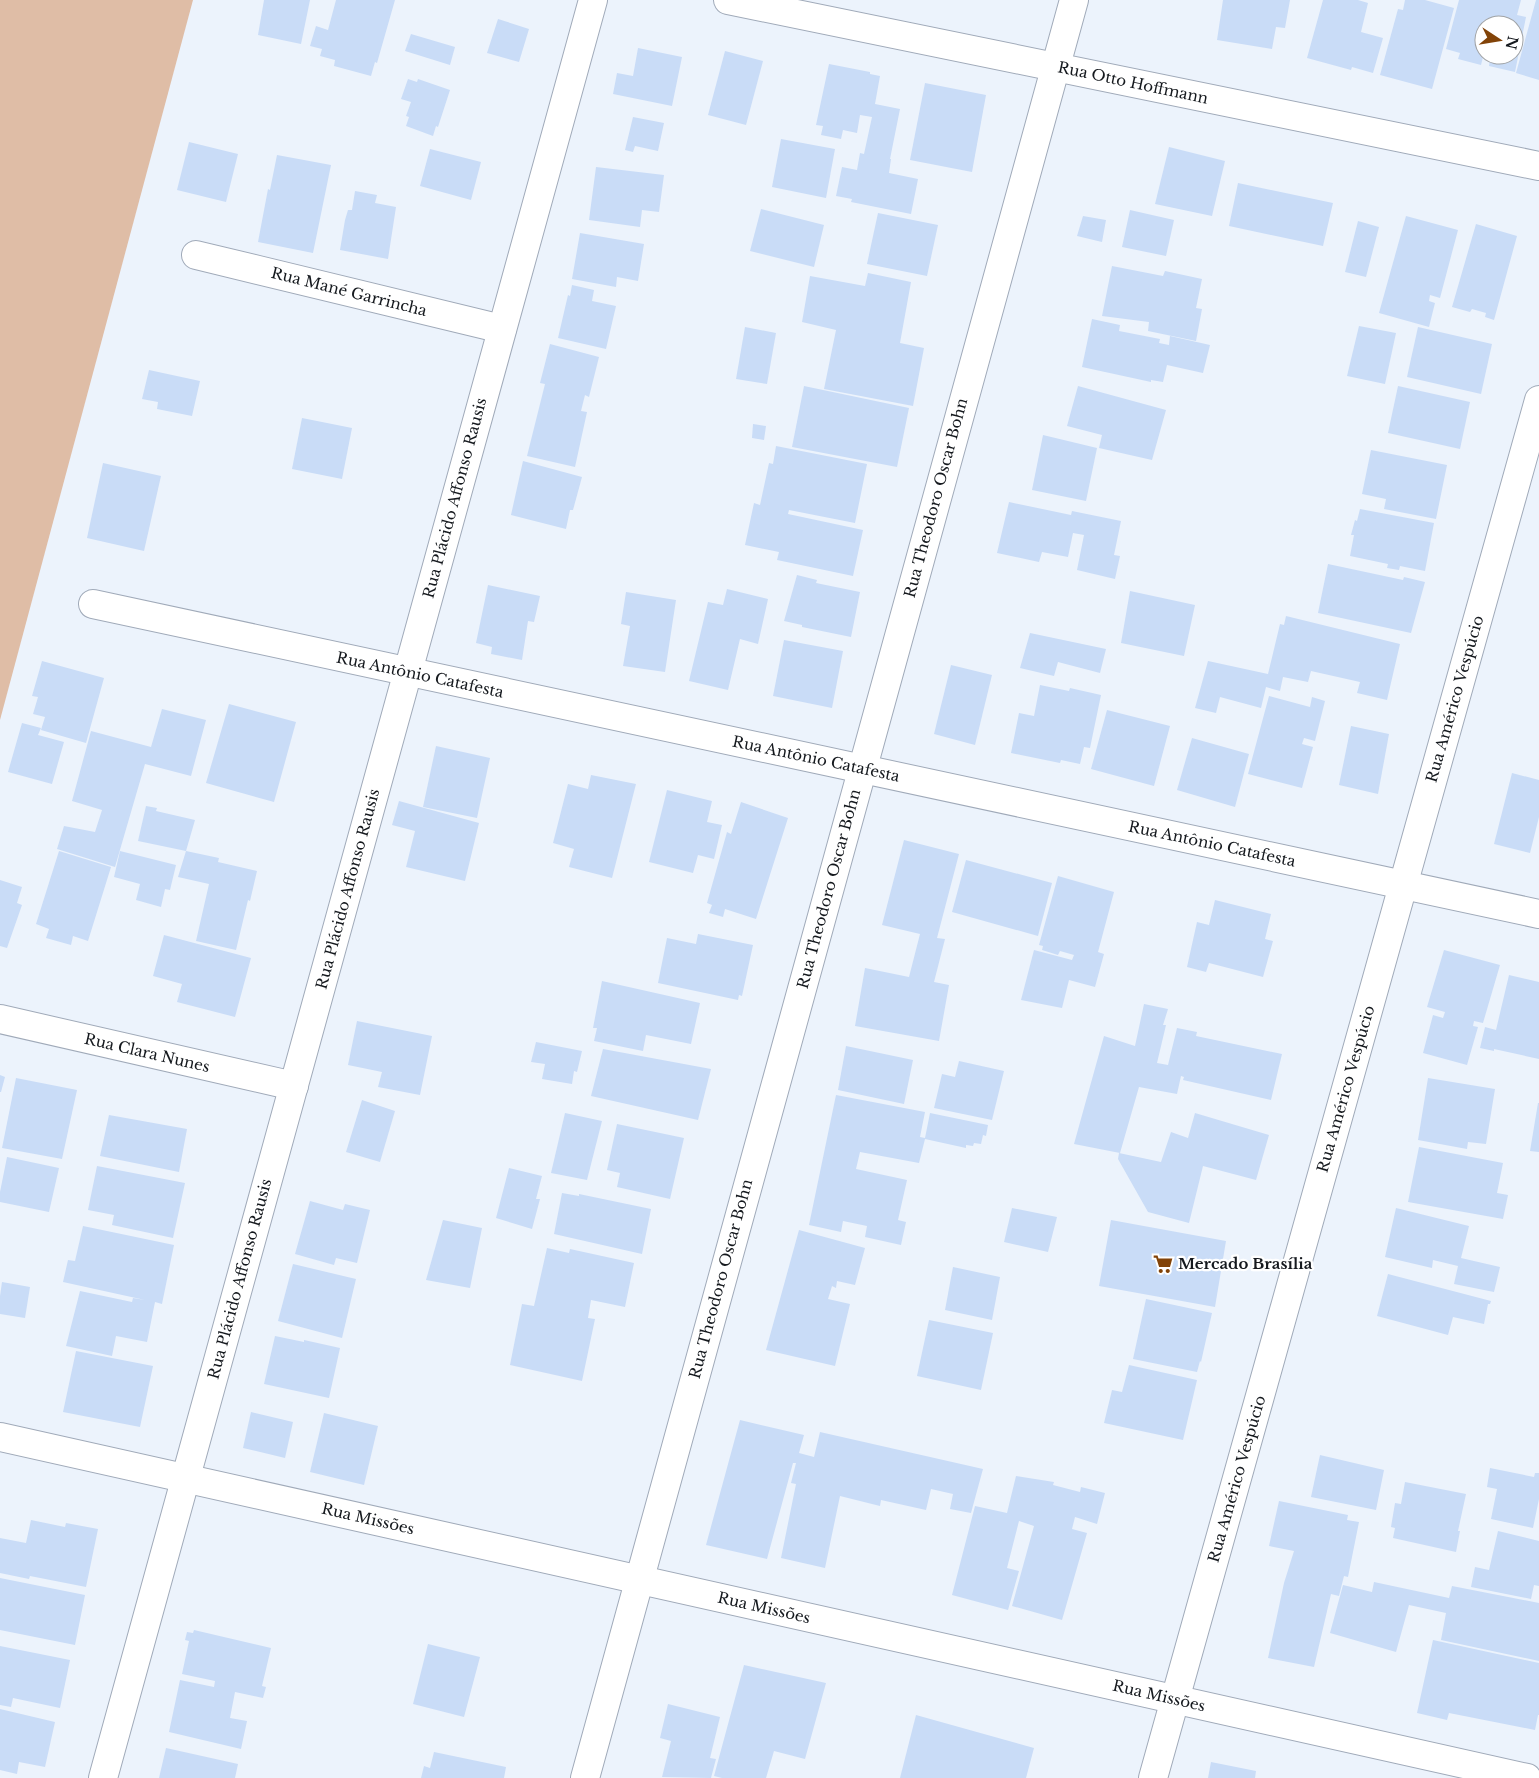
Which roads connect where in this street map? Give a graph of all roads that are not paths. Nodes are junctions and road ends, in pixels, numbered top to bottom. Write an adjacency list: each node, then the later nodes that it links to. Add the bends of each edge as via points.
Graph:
1 (593, 0): 7 (street, Rua Plácido Affonso Rausis)
2 (728, 0): 4 (street, Rua Otto Hoffmann)
3 (1074, 0): 4 (street, Rua Theodoro Oscar Bohn)
4 (1056, 67): 5 (street, Rua Otto Hoffmann); 11 (street, Rua Theodoro Oscar Bohn)
5 (1539, 166)
6 (196, 256): 7 (street, Rua Mané Garrincha)
7 (502, 330): 10 (street, Rua Plácido Affonso Rausis)
8 (1539, 400): 12 (street, Rua Américo Vespúcio)
9 (93, 604): 10 (street, Rua Antônio Catafesta)
10 (408, 672): 11 (street, Rua Antônio Catafesta); 15 (street, Rua Plácido Affonso Rausis)
11 (862, 769): 12 (street, Rua Antônio Catafesta); 18 (street, Rua Theodoro Oscar Bohn)
12 (1403, 885): 13 (street, Rua Antônio Catafesta); 19 (street, Rua Américo Vespúcio)
13 (1539, 914)
14 (0, 1019): 15 (street, Rua Clara Nunes)
15 (294, 1086): 17 (street, Rua Plácido Affonso Rausis)
16 (0, 1437): 17 (street, Rua Missões)
17 (186, 1479): 18 (street, Rua Missões); 20 (street, Rua Plácido Affonso Rausis)
18 (638, 1580): 19 (street, Rua Missões); 21 (street, Rua Theodoro Oscar Bohn)
19 (1175, 1700): 22 (street, Rua Américo Vespúcio); 23 (street, Rua Missões)
20 (103, 1778)
21 (585, 1778)
22 (1153, 1778)
23 (1527, 1778)

